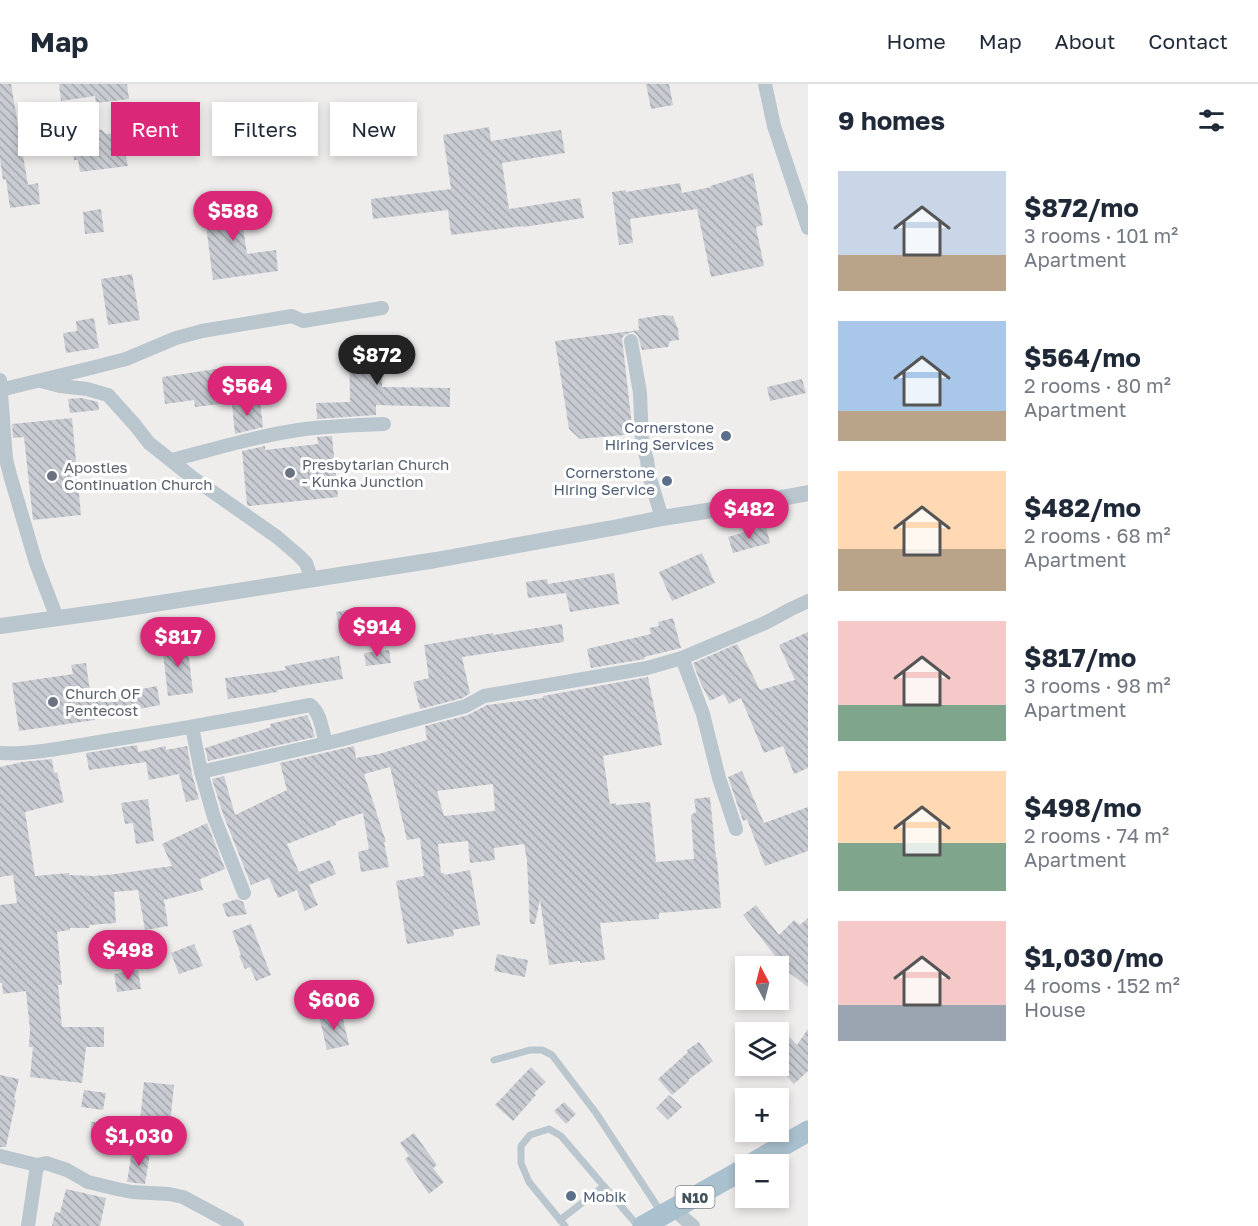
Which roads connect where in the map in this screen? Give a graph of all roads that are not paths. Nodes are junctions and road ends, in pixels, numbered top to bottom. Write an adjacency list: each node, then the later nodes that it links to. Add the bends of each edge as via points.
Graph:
1 (765, 84): 2 (street, via 774,126)
2 (808, 228)
3 (382, 308): 6 (street, via 303,321 292,316 276,318 202,331 126,358)
4 (631, 341): 11 (street, via 640,393 642,442)
5 (0, 380): 7 (street)
6 (39, 380): 7 (street); 9 (street, via 108,395 149,444)
7 (0, 390): 14 (street, via 6,459 36,563)
8 (384, 424): 9 (street, via 304,429)
9 (171, 460): 12 (street, via 289,546 306,563)
10 (808, 493): 11 (street)
11 (662, 518): 12 (street)
12 (312, 580): 14 (street)
13 (808, 601): 16 (street)
14 (57, 618): 15 (street)
15 (0, 626)
16 (682, 658): 18 (street, via 647,668 494,694 436,715); 21 (street, via 703,714)
17 (192, 727): 18 (street, via 310,705 318,714); 19 (street); 20 (street)
18 (326, 743): 20 (street)
19 (0, 753)
20 (201, 772): 22 (street)
21 (736, 829)
22 (244, 893)
23 (494, 1060): 30 (lane, via 530,1050 552,1055)
24 (808, 1131): 25 (main road)
25 (769, 1154)
26 (0, 1156): 27 (street)
27 (37, 1165): 32 (street); 33 (street, via 46,1163 88,1182 117,1189 183,1197)
28 (735, 1174): 30 (main road, N10)
29 (604, 1186): 31 (lane); 31 (lane, via 561,1136 549,1129 530,1135 521,1146 521,1163 530,1182); 34 (lane)
30 (668, 1212): 35 (main road, N10); 36 (street)
31 (563, 1223)
32 (28, 1226)
33 (237, 1226)
34 (638, 1226)
35 (643, 1226)
36 (693, 1226)

